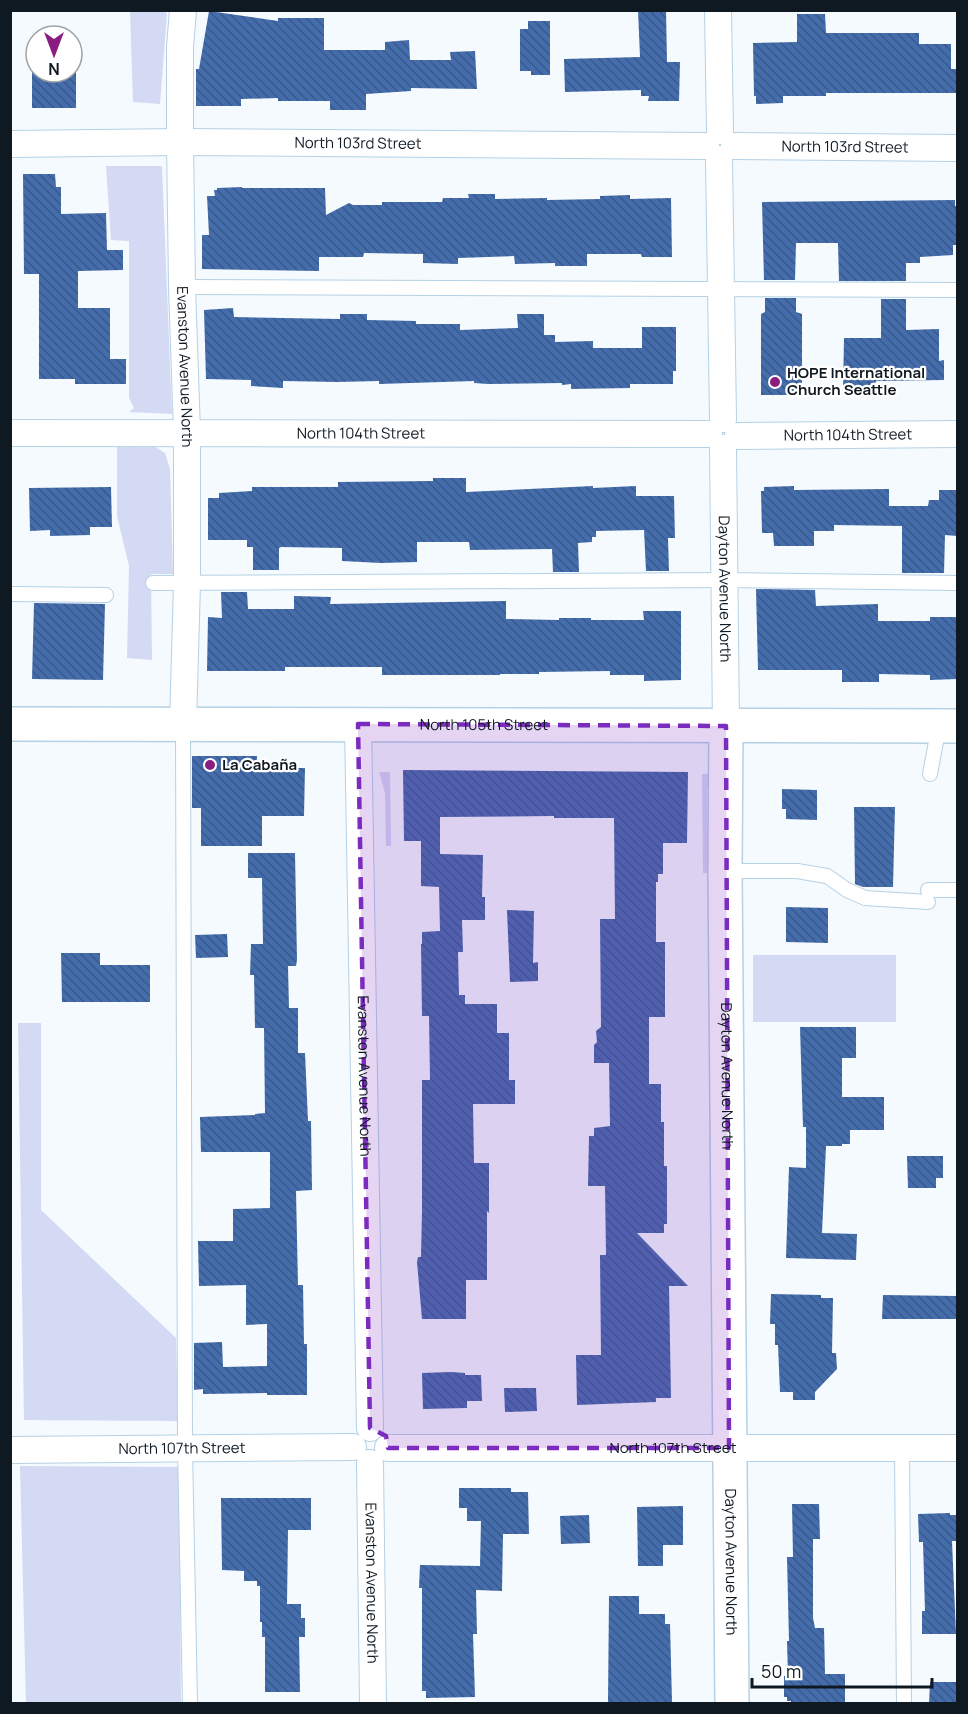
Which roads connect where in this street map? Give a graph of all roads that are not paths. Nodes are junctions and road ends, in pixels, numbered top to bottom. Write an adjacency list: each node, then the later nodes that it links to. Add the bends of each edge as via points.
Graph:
1 (183, 10): 3 (street, Evanston Avenue North)
2 (718, 10): 5 (street, Dayton Avenue North)
3 (180, 142): 4 (street, North 103rd Street); 5 (street, North 103rd Street); 7 (street, Evanston Avenue North)
4 (10, 144)
5 (720, 145): 6 (street, North 103rd Street); 8 (street, Dayton Avenue North)
6 (957, 148)
7 (182, 287): 8 (lane); 10 (street, Evanston Avenue North)
8 (720, 288): 9 (lane); 12 (street, Dayton Avenue North)
9 (957, 290)
10 (187, 432): 11 (street, North 104th Street); 12 (street, North 104th Street); 16 (street, Evanston Avenue North)
11 (12, 434)
12 (723, 434): 13 (street, North 104th Street); 14 (street, Dayton Avenue North)
13 (957, 434)
14 (724, 580): 16 (lane); 17 (lane); 23 (street, Dayton Avenue North)
15 (153, 583): 16 (lane)
16 (187, 583): 21 (street, Evanston Avenue North)
17 (957, 583)
18 (10, 594): 19 (lane)
19 (106, 595)
20 (10, 724): 21 (street, North 105th Street)
21 (183, 724): 22 (street, North 105th Street); 28 (lane)
22 (358, 724): 23 (street, North 105th Street); 33 (street, Evanston Avenue North, via 370,1428 386,1436)
23 (726, 726): 24 (street, North 105th Street); 26 (street, Dayton Avenue North)
24 (948, 726): 25 (lane)
25 (930, 774)
26 (725, 871): 27 (lane, via 797,871 827,876 865,898 928,896); 29 (street, Dayton Avenue North)
27 (957, 890)
28 (185, 1448): 32 (street, North 107th Street); 33 (street, North 107th Street); 34 (lane)
29 (729, 1448): 30 (street, North 107th Street); 33 (street, North 107th Street); 36 (street, Dayton Avenue North)
30 (902, 1448): 31 (street, North 107th Street); 37 (lane)
31 (957, 1448)
32 (10, 1450)
33 (371, 1453): 35 (street, Evanston Avenue North)
34 (190, 1704)
35 (373, 1704)
36 (732, 1704)
37 (904, 1704)

